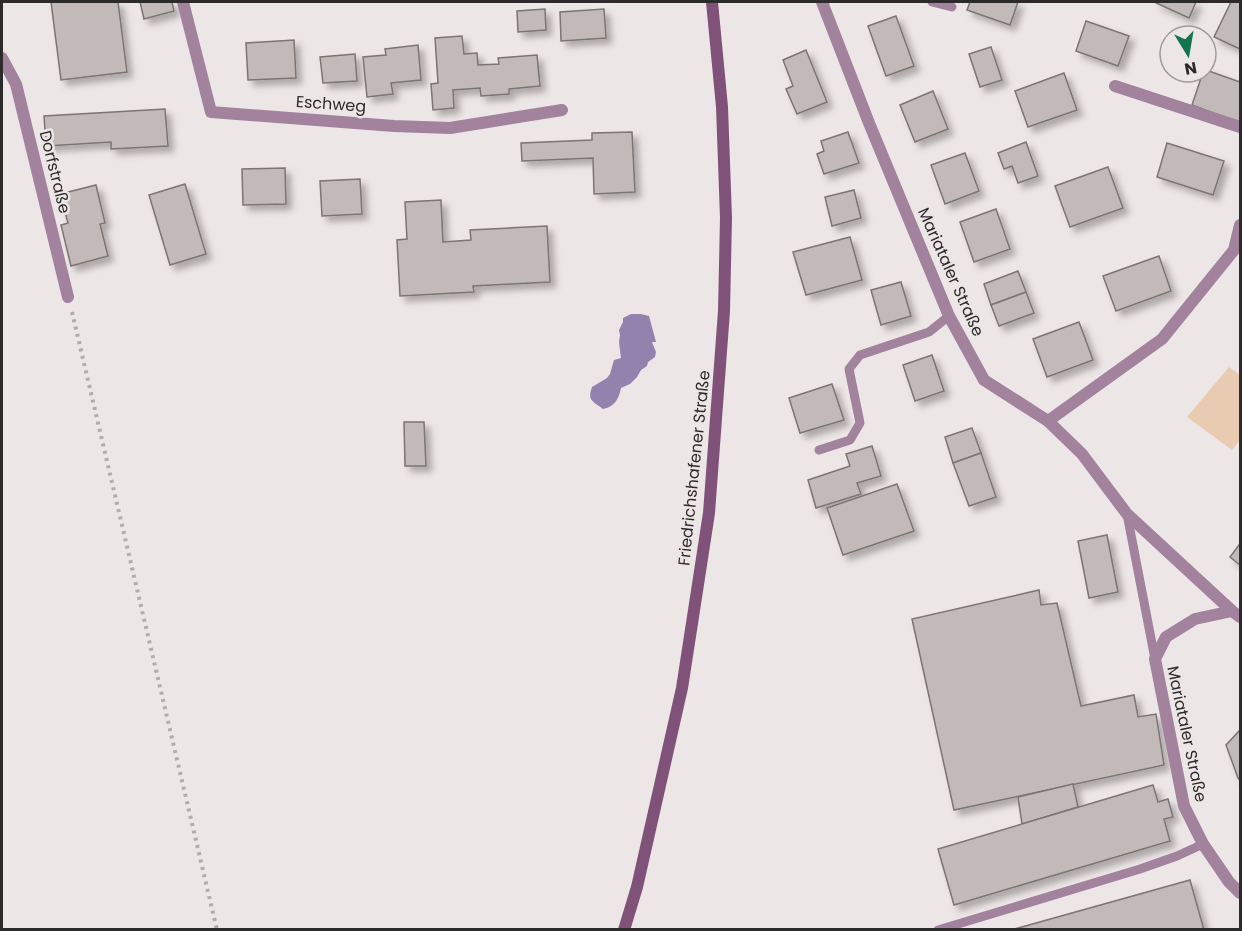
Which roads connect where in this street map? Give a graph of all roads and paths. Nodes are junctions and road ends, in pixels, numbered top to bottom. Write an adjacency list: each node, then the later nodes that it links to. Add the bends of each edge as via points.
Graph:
1 (183, 2): 8 (street, Eschweg, via 212,112 450,128)
2 (712, 2): 21 (main road, Friedrichshafener Straße, via 722,107 726,218 724,311 709,513 682,688)
3 (822, 2): 12 (street, Mariataler Straße)
4 (932, 2): 5 (lane)
5 (952, 7)
6 (2, 58): 11 (street, Dorfstraße, via 16,84)
7 (1115, 86): 9 (street)
8 (562, 110)
9 (1240, 127)
10 (1240, 225): 13 (street, via 1234,249 1162,339)
11 (68, 297): 20 (path)
12 (949, 316): 13 (street, Mariataler Straße, via 984,380); 14 (lane, via 929,332 860,355 849,369 860,423 850,440)
13 (1048, 422): 15 (street, Mariataler Straße, via 1082,454)
14 (819, 450)
15 (1127, 514): 16 (street, Mariataler Straße); 17 (lane)
16 (1236, 614): 17 (street, Mariataler Straße, via 1195,619 1166,637)
17 (1155, 659): 18 (street, Mariataler Straße, via 1184,806)
18 (1203, 844): 19 (street, Mariataler Straße); 22 (lane, via 1140,869)
19 (1240, 893)
20 (217, 930)
21 (624, 930)
22 (938, 930)

